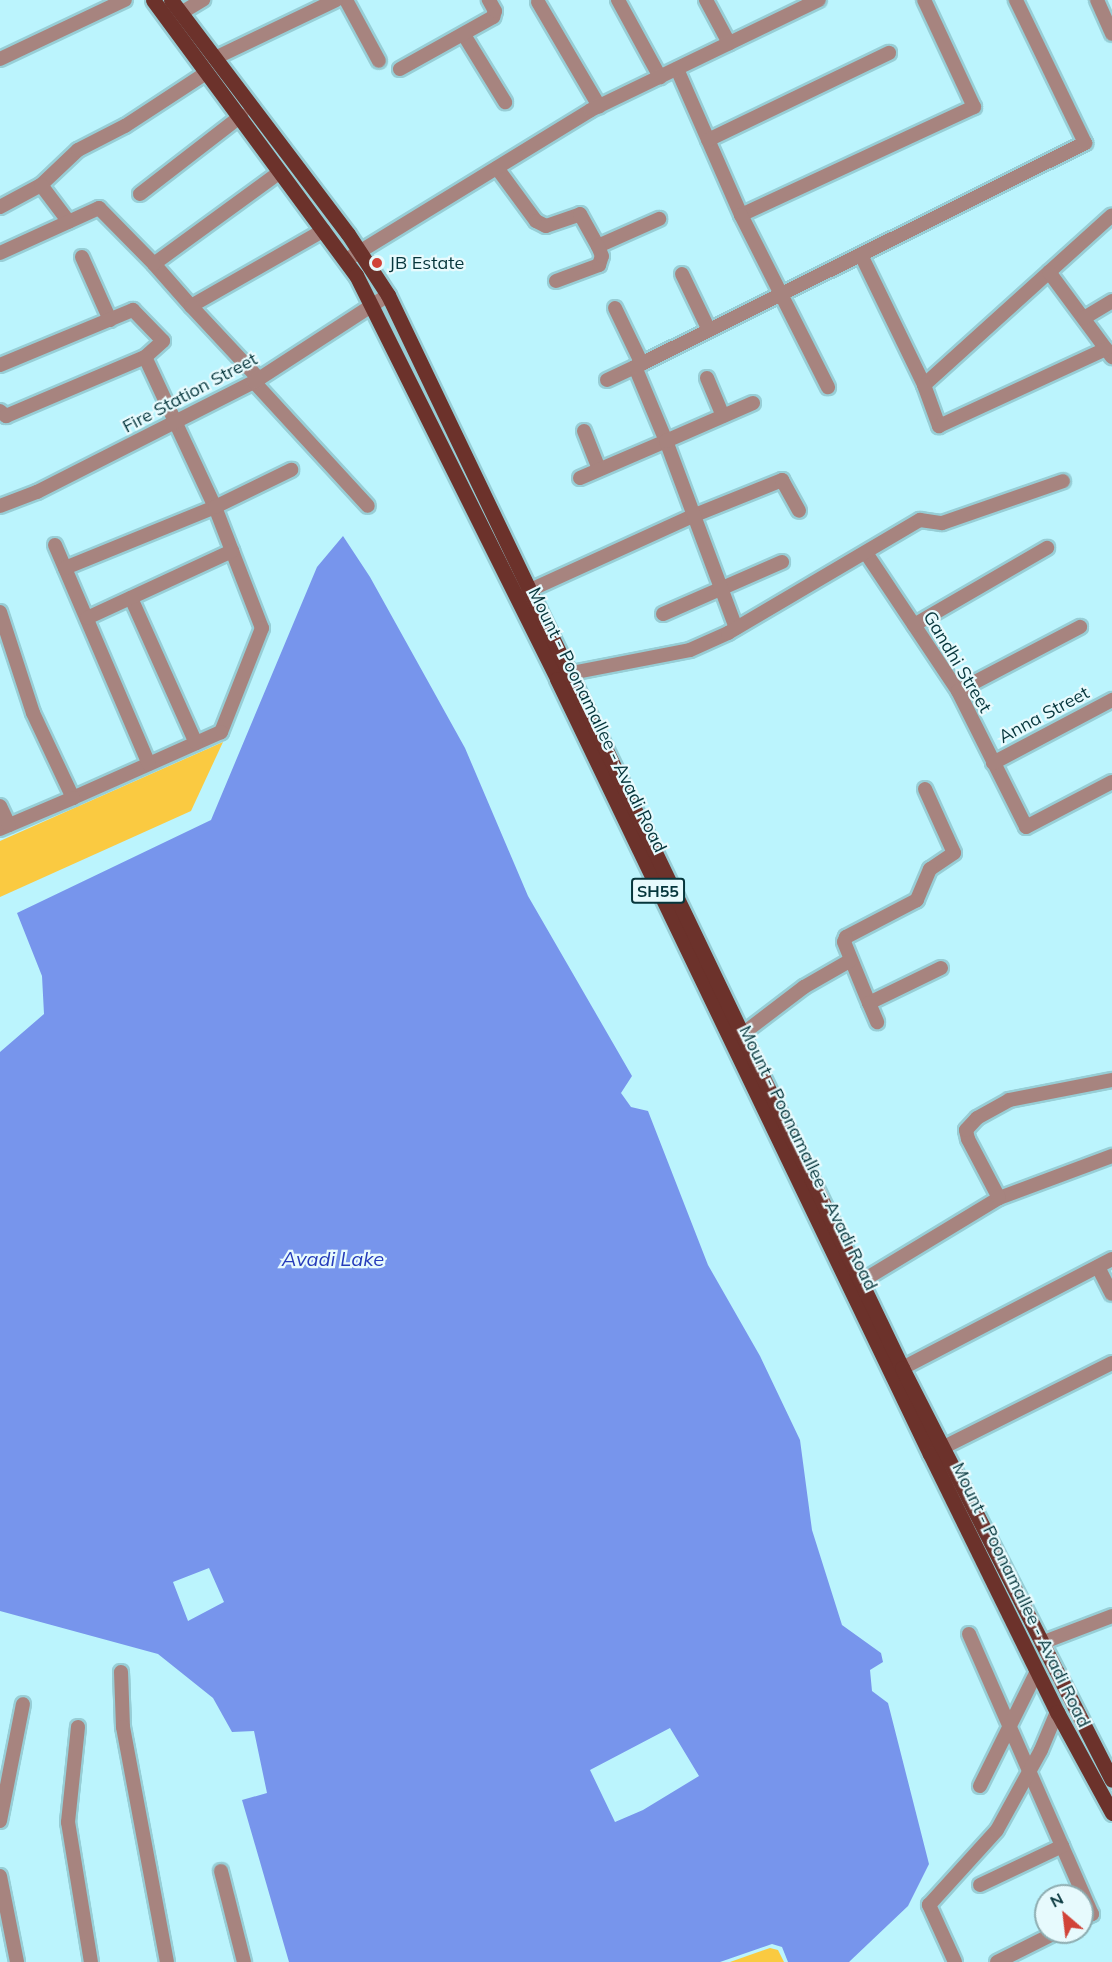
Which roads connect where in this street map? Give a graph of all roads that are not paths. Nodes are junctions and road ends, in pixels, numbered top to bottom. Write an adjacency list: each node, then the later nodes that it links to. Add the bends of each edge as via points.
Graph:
1 (125, 0): 22 (street)
2 (153, 0): 26 (main road, Mount - Poonamallee - Avadi Road / SH55)
3 (171, 0): 16 (main road, Mount - Poonamallee - Avadi Road / SH55)
4 (203, 0): 16 (street)
5 (336, 0): 21 (street)
6 (346, 0): 23 (street)
7 (489, 0): 17 (street, via 495,11 493,17)
8 (618, 0): 27 (street)
9 (706, 0): 19 (street)
10 (819, 0): 15 (street)
11 (924, 0): 37 (street, via 974,107)
12 (1017, 0): 45 (street, via 1085,143)
13 (1097, 0): 18 (street)
14 (538, 2): 29 (street)
15 (790, 6): 19 (street)
16 (181, 13): 21 (main road, Mount - Poonamallee - Avadi Road / SH55)
17 (464, 34): 24 (street); 28 (street)
18 (1112, 34)
19 (729, 43): 25 (street)
20 (889, 53): 31 (street)
21 (215, 57): 43 (main road, Mount - Poonamallee - Avadi Road / SH55)
22 (0, 59)
23 (379, 60)
24 (400, 69)
25 (677, 69): 27 (street); 31 (street)
26 (206, 73): 30 (main road, Mount - Poonamallee - Avadi Road / SH55); 34 (street, via 124,126 78,150)
27 (660, 77): 29 (street)
28 (505, 102)
29 (599, 106): 32 (street)
30 (241, 116): 33 (main road, Mount - Poonamallee - Avadi Road / SH55); 35 (street)
31 (708, 140): 37 (street)
32 (497, 168): 42 (street, via 536,221 546,226 580,214); 43 (street)
33 (280, 172): 41 (main road, Mount - Poonamallee - Avadi Road / SH55); 48 (street)
34 (41, 185): 36 (street); 40 (street)
35 (140, 194)
36 (0, 207)
37 (741, 215): 52 (street)
38 (1112, 215): 49 (street)
39 (659, 219): 42 (street)
40 (69, 222): 44 (street); 48 (street, via 99,208)
41 (324, 230): 47 (main road, Mount - Poonamallee - Avadi Road / SH55); 56 (street)
42 (598, 246): 51 (street, via 602,260 599,265)
43 (360, 251): 47 (street); 53 (main road, Mount - Poonamallee - Avadi Road / SH55)
44 (0, 253)
45 (861, 255): 52 (street); 68 (street)
46 (82, 257): 59 (street)
47 (347, 260): 55 (main road, Mount - Poonamallee - Avadi Road / SH55)
48 (154, 264): 56 (street)
49 (1049, 272): 58 (street); 68 (street)
50 (681, 274): 60 (street)
51 (556, 281)
52 (782, 294): 60 (street); 69 (street)
53 (388, 295): 55 (street, Fire Station Street); 92 (main road, Mount - Poonamallee - Avadi Road / SH55)
54 (1112, 301): 58 (street)
55 (371, 305): 67 (street, Fire Station Street); 100 (main road, Mount - Poonamallee - Avadi Road / SH55)
56 (191, 306): 67 (street)
57 (615, 308): 64 (street)
58 (1084, 318): 61 (street)
59 (110, 320): 62 (street, via 138,312 163,341); 63 (street)
60 (709, 330): 64 (street)
61 (1109, 353): 68 (street, via 939,426)
62 (145, 357): 71 (street, via 6,416); 73 (street)
63 (0, 365)
64 (638, 366): 66 (street); 75 (street)
65 (706, 378): 72 (street)
66 (607, 380)
67 (256, 381): 73 (street, Fire Station Street); 81 (street)
68 (924, 385)
69 (828, 387)
70 (753, 404): 72 (street)
71 (0, 411)
72 (723, 416): 75 (street)
73 (177, 422): 80 (street, Fire Station Street, via 37,492); 82 (street)
74 (584, 431): 76 (street)
75 (666, 441): 76 (street); 84 (street)
76 (600, 469): 78 (street)
77 (291, 470): 82 (street)
78 (580, 478)
79 (1063, 481): 88 (street, via 942,523 920,520)
80 (0, 506)
81 (368, 506)
82 (215, 507): 87 (street); 90 (street)
83 (800, 511): 84 (street, via 783,480)
84 (694, 515): 91 (street); 92 (street)
85 (55, 545): 90 (street)
86 (1047, 548): 97 (street)
87 (232, 551): 93 (street); 103 (street, via 262,628 221,732)
88 (866, 553): 97 (street, Gandhi Street); 99 (street)
89 (782, 562): 91 (street)
90 (65, 568): 96 (street)
91 (722, 588): 95 (street); 99 (street)
92 (528, 591): 100 (main road, Mount - Poonamallee - Avadi Road / SH55)
93 (131, 598): 96 (street); 103 (street)
94 (0, 612): 108 (street, via 33,713)
95 (663, 614)
96 (87, 618): 105 (street)
97 (914, 625): 101 (street, Gandhi Street)
98 (1080, 627): 101 (street)
99 (736, 628): 100 (street, via 690,650)
100 (562, 674): 115 (main road, Mount - Poonamallee - Avadi Road / SH55); 124 (main road, Mount - Poonamallee - Avadi Road / SH55)
101 (958, 691): 104 (street, Gandhi Street)
102 (1112, 700): 104 (street, Anna Street)
103 (196, 743): 105 (street)
104 (993, 763): 106 (street, Gandhi Street, via 1026,826)
105 (149, 764): 108 (street)
106 (1112, 782)
107 (925, 789): 111 (street, via 954,853 930,869 917,900 846,937)
108 (73, 798): 110 (street)
109 (0, 806): 110 (street)
110 (4, 827)
111 (851, 960): 113 (street); 115 (street, via 804,987)
112 (941, 968): 113 (street)
113 (869, 1003): 114 (street)
114 (877, 1022)
115 (741, 1035): 121 (main road, Mount - Poonamallee - Avadi Road / SH55)
116 (1112, 1080): 118 (street, via 1009,1101 977,1118 966,1130 968,1139)
117 (1112, 1156): 118 (street)
118 (999, 1198): 121 (street)
119 (1112, 1259): 120 (street)
120 (1098, 1267): 122 (street); 124 (street)
121 (862, 1281): 124 (main road, Mount - Poonamallee - Avadi Road / SH55)
122 (1112, 1294)
123 (1112, 1363): 125 (street)
124 (897, 1371): 125 (main road, Mount - Poonamallee - Avadi Road / SH55); 129 (main road, Mount - Poonamallee - Avadi Road / SH55)
125 (942, 1448): 128 (main road, Mount - Poonamallee - Avadi Road / SH55)
126 (1112, 1616): 128 (street)
127 (969, 1634): 133 (street)
128 (1044, 1642): 136 (main road, Mount - Poonamallee - Avadi Road / SH55)
129 (1036, 1671): 132 (main road, Mount - Poonamallee - Avadi Road / SH55); 133 (street)
130 (121, 1672): 148 (street, via 123,1727)
131 (23, 1704): 139 (street)
132 (1057, 1712): 135 (street); 138 (main road, Mount - Poonamallee - Avadi Road / SH55)
133 (1009, 1726): 135 (street); 137 (street)
134 (78, 1727): 147 (street, via 69,1822)
135 (1029, 1771): 140 (street); 150 (street, via 997,1830 929,1905)
136 (1112, 1779)
137 (980, 1786)
138 (1112, 1813)
139 (0, 1821)
140 (1062, 1846): 143 (street); 144 (street)
141 (221, 1871): 149 (street)
142 (0, 1875): 146 (street)
143 (1079, 1884)
144 (980, 1885)
145 (1034, 1944): 151 (street)
146 (17, 1962)
147 (91, 1962)
148 (167, 1962)
149 (244, 1962)
150 (955, 1962)
151 (998, 1962)

